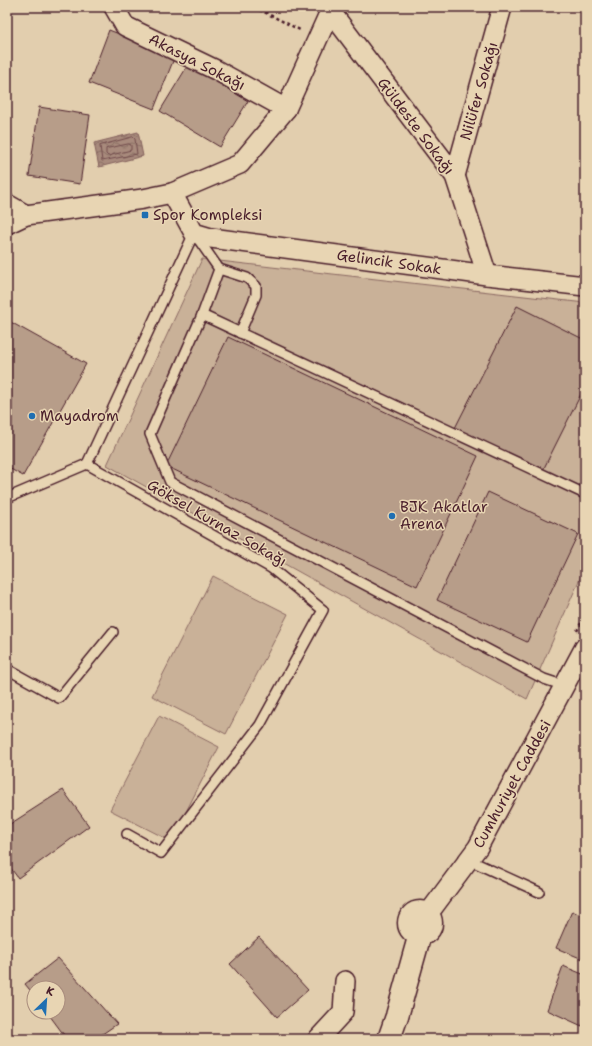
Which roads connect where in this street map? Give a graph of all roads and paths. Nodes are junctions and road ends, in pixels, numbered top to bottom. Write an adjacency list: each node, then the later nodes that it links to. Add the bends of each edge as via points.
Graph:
1 (114, 7): 6 (street, Akasya Sokağı, via 125,26 216,70)
2 (254, 7): 5 (path)
3 (502, 7): 7 (street, Nilüfer Sokağı)
4 (332, 9): 5 (street); 7 (street, Güldeste Sokağı)
5 (318, 39): 6 (street)
6 (286, 109): 8 (street, via 240,164)
7 (455, 176): 14 (street, Güldeste Sokağı)
8 (172, 192): 10 (street, via 143,199); 12 (street)
9 (7, 204): 10 (street)
10 (26, 215): 11 (street)
11 (7, 224)
12 (194, 233): 13 (lane); 14 (street, Gelincik Sokak, via 211,238); 18 (lane)
13 (219, 269): 16 (lane); 17 (lane, via 246,278 256,286 256,295)
14 (487, 275): 15 (street, Gelincik Sokak)
15 (585, 286)
16 (202, 315): 17 (lane); 24 (lane, via 150,434 170,482 544,679)
17 (240, 333): 19 (lane)
18 (87, 464): 20 (lane); 25 (lane, Göksel Kurnaz Sokağı, via 271,568 323,610 260,725 161,853)
19 (585, 494)
20 (7, 498)
21 (113, 632): 23 (lane, via 60,698)
22 (585, 647): 24 (street, Cumhuriyet Caddesi)
23 (7, 669)
24 (565, 686): 26 (street, Cumhuriyet Caddesi)
25 (127, 834)
26 (469, 860): 27 (lane); 28 (street, Cumhuriyet Caddesi)
27 (539, 892)
28 (424, 924): 31 (street)
29 (345, 982): 30 (street, via 343,1012)
30 (318, 1039)
31 (389, 1039)

